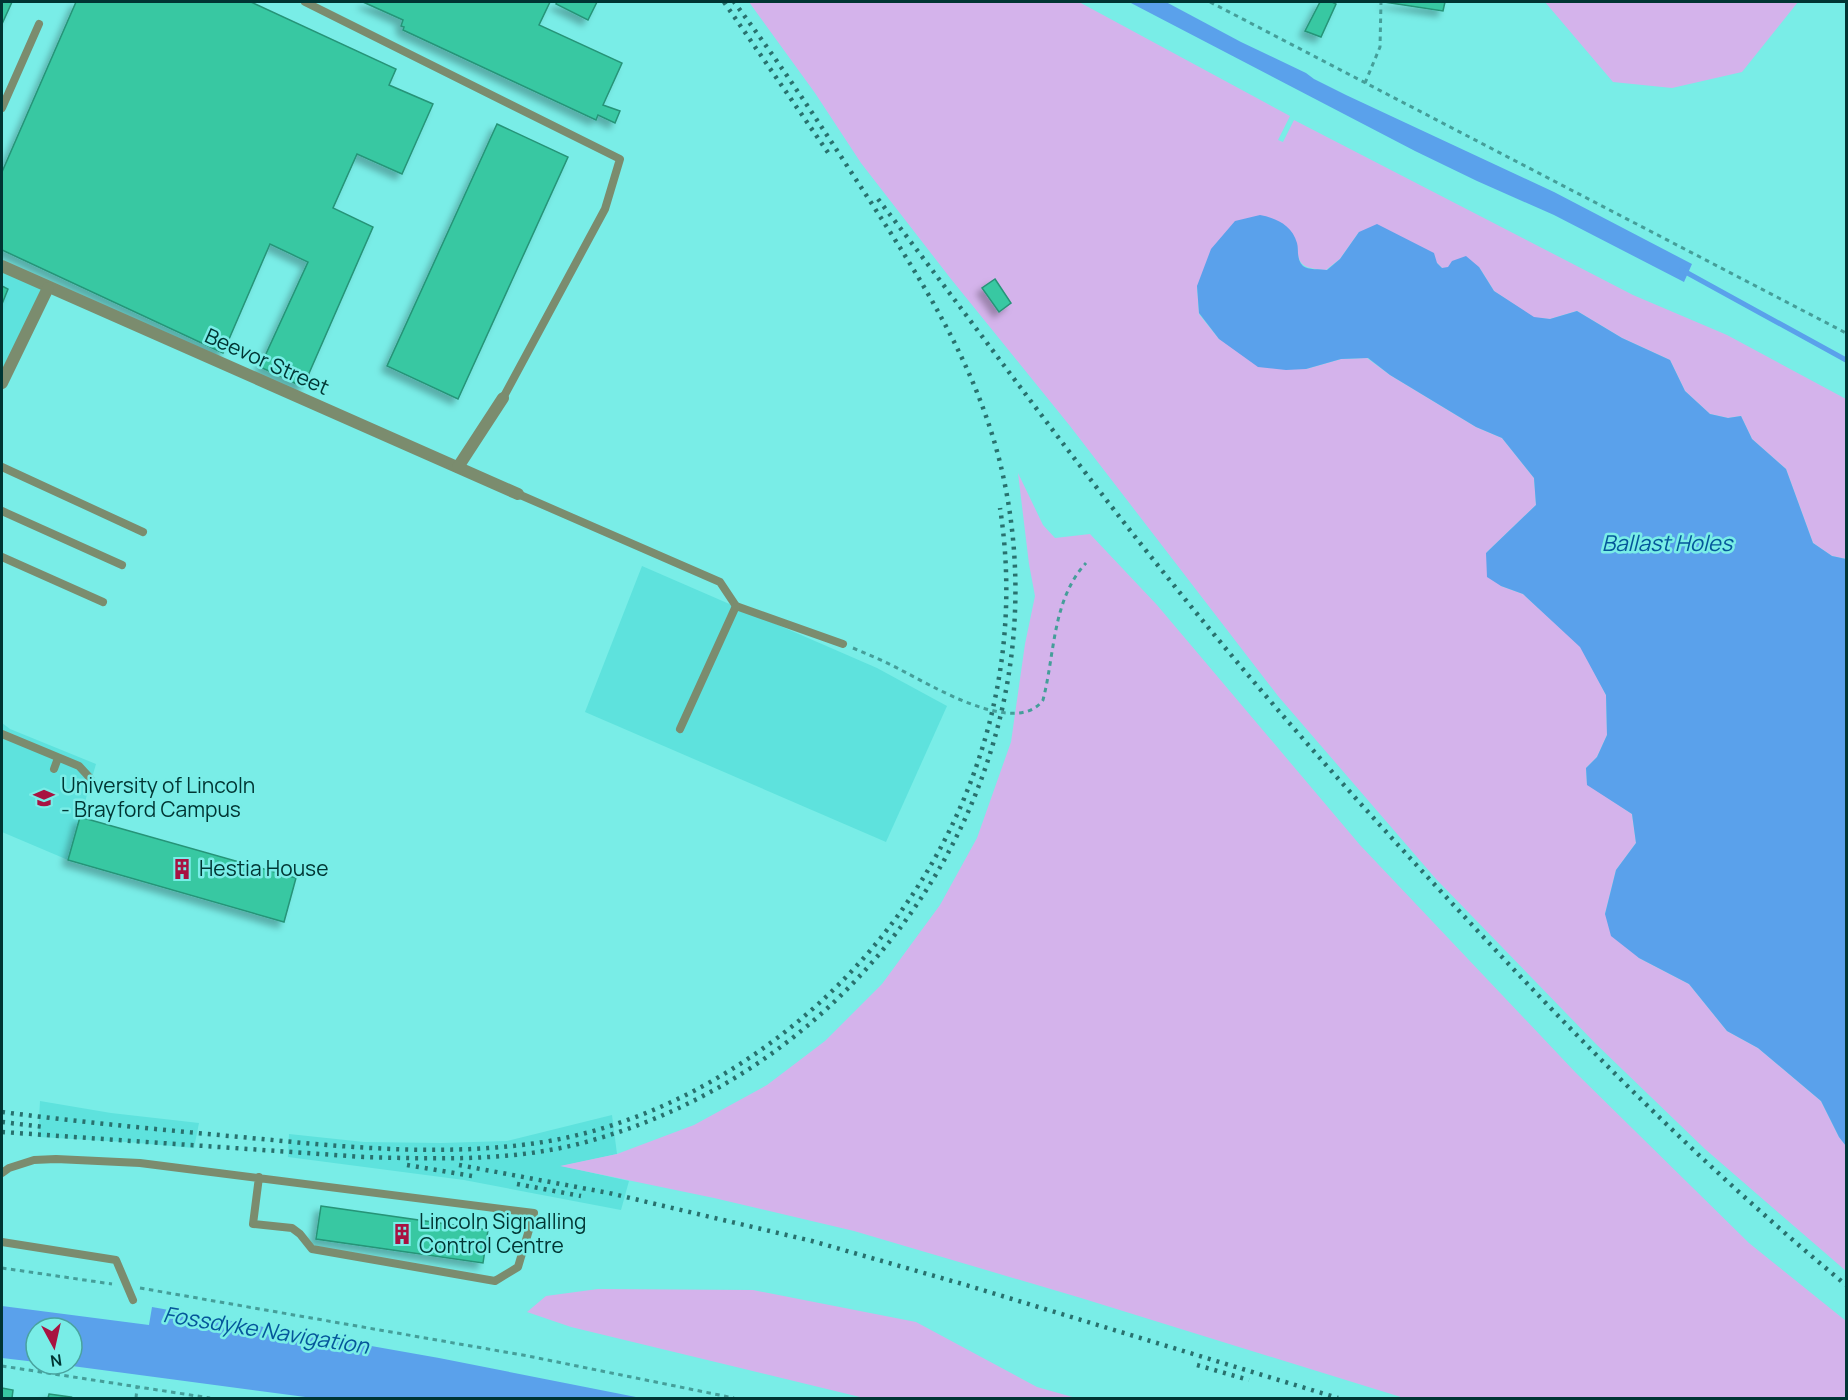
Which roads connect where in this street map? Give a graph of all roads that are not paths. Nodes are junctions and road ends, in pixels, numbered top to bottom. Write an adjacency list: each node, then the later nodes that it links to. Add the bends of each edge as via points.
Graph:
1 (305, 2): 7 (lane, via 620,159 605,209)
2 (39, 24): 3 (lane)
3 (2, 108)
4 (2, 266): 5 (street, Beevor Street)
5 (48, 288): 6 (street); 8 (street, Beevor Street)
6 (2, 383)
7 (503, 398): 8 (street)
8 (458, 466): 10 (street, Beevor Street)
9 (2, 467): 12 (lane)
10 (518, 494): 16 (lane, via 720,582)
11 (2, 511): 14 (lane)
12 (143, 532)
13 (2, 557): 15 (lane)
14 (122, 565)
15 (103, 602)
16 (736, 606): 17 (lane); 18 (lane)
17 (843, 644)
18 (680, 729)
19 (2, 734): 20 (lane)
20 (58, 758): 21 (lane); 22 (lane, via 80,762)
21 (54, 768)
22 (90, 778)
23 (2, 1173): 24 (lane, via 34,1160 56,1159)
24 (259, 1177): 24 (lane, via 361,1192 534,1213 518,1266 495,1281 312,1250 292,1228 254,1224)
25 (2, 1242): 26 (lane, via 116,1260)
26 (133, 1300)

